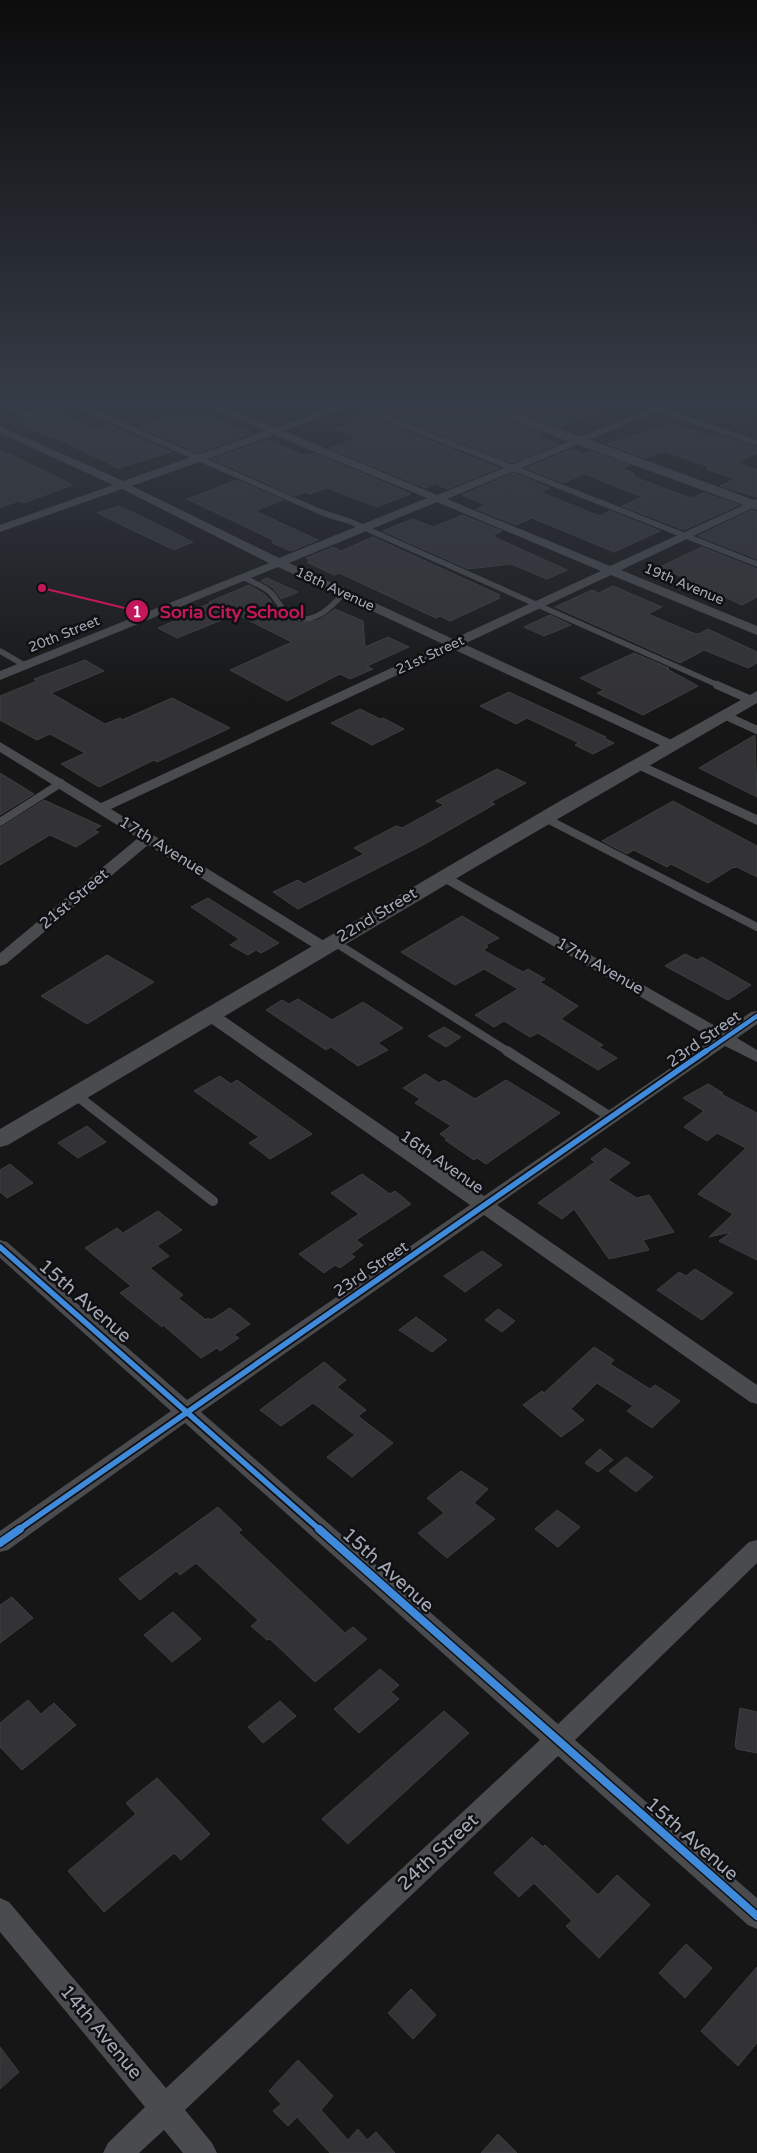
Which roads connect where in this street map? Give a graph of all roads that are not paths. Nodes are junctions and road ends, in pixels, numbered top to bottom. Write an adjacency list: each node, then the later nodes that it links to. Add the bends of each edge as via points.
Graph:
1 (67, 505): 9 (street)
2 (162, 505): 11 (street, 18th Avenue)
3 (306, 505): 8 (lane)
4 (419, 505): 8 (street, 20th Street)
5 (455, 505): 13 (street, 19th Avenue)
6 (607, 505): 10 (lane)
7 (752, 505): 10 (street, 21st Street)
8 (364, 528): 11 (street, 20th Street); 16 (lane)
9 (0, 529)
10 (684, 536): 12 (lane); 13 (street, 21st Street)
11 (279, 563): 14 (street, 20th Street); 15 (street, 18th Avenue)
12 (757, 564)
13 (611, 570): 16 (street, 21st Street); 17 (street, 19th Avenue)
14 (243, 577): 15 (lane, via 270,592 284,610 298,618 314,619 327,613); 20 (street, 20th Street)
15 (344, 593): 18 (street, 18th Avenue)
16 (537, 604): 18 (street, 21st Street); 22 (lane)
17 (757, 631)
18 (454, 644): 25 (street, 18th Avenue); 29 (street, 21st Street)
19 (0, 651): 20 (lane)
20 (26, 666): 21 (street, 20th Street)
21 (0, 676)
22 (754, 698): 23 (street, 22nd Street)
23 (724, 715): 24 (lane); 25 (street, 22nd Street)
24 (757, 730)
25 (671, 745): 27 (street, 22nd Street)
26 (0, 746): 28 (street, 17th Avenue)
27 (638, 764): 30 (street, 22nd Street); 31 (street)
28 (61, 783): 29 (street, 17th Avenue); 32 (lane)
29 (102, 808): 33 (street, 17th Avenue)
30 (545, 818): 34 (street, 22nd Street); 35 (lane)
31 (757, 821)
32 (0, 822)
33 (148, 837): 36 (street, 17th Avenue); 37 (street, 21st Street)
34 (443, 876): 36 (street, 22nd Street); 40 (street, 17th Avenue)
35 (757, 927)
36 (328, 944): 38 (street, 22nd Street); 43 (lane)
37 (0, 961)
38 (212, 1016): 42 (street, 22nd Street); 46 (street, 16th Avenue)
39 (757, 1016): 40 (street, 23rd Street)
40 (726, 1039): 41 (street, 17th Avenue); 43 (street, 23rd Street)
41 (757, 1057)
42 (76, 1095): 44 (street, 22nd Street); 45 (lane)
43 (612, 1118): 46 (street, 23rd Street)
44 (0, 1139)
45 (214, 1202)
46 (484, 1207): 48 (street, 16th Avenue); 49 (street, 23rd Street)
47 (0, 1247): 49 (street, 15th Avenue)
48 (757, 1396)
49 (187, 1411): 50 (street, 23rd Street); 52 (street, 15th Avenue)
50 (0, 1543)
51 (757, 1549): 52 (street, 24th Street)
52 (557, 1741): 54 (street, 15th Avenue); 55 (street, 24th Street)
53 (0, 1911): 55 (street, 14th Avenue)
54 (757, 1916)
55 (164, 2107): 56 (street, 24th Street); 57 (street, 14th Avenue)
56 (118, 2153)
57 (202, 2153)

